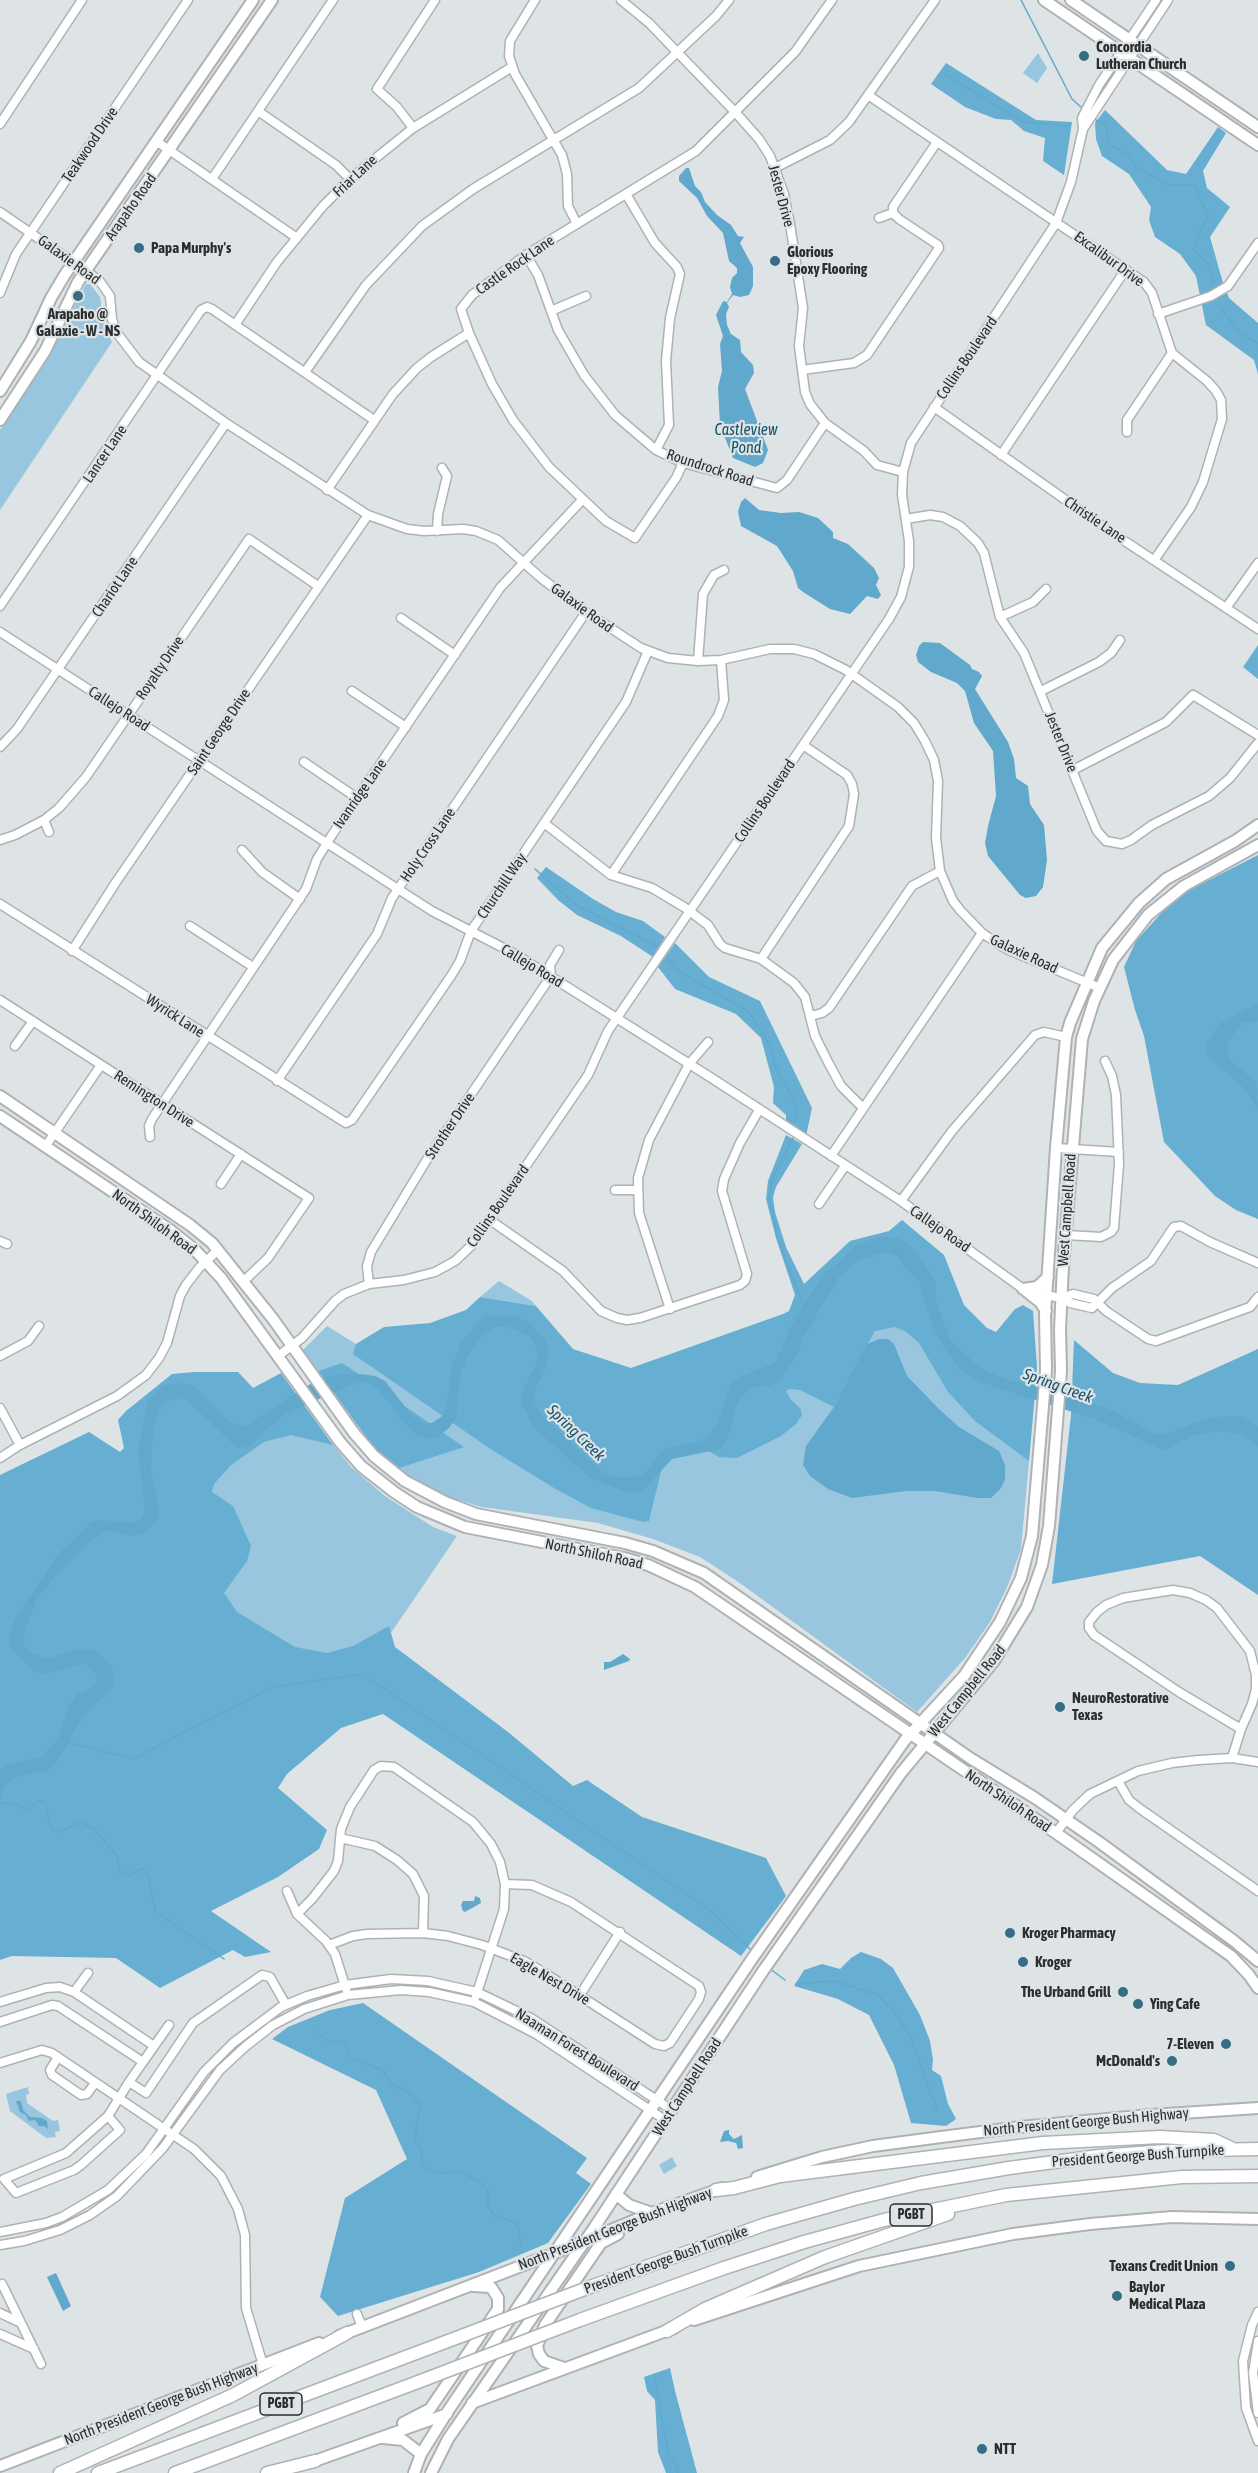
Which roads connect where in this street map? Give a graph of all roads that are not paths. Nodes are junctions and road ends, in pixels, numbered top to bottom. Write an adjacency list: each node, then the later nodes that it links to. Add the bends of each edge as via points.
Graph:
1 (82, 0): 23 (street)
2 (188, 0): 41 (street, Teakwood Drive)
3 (253, 0): 28 (main road, Arapaho Road)
4 (272, 0): 31 (main road, Arapaho Road)
5 (333, 0): 21 (street)
6 (435, 0): 25 (street, via 377,89)
7 (535, 0): 19 (street, via 510,40)
8 (621, 0): 17 (street, Jester Drive)
9 (729, 0): 17 (street)
10 (832, 0): 22 (street, Castle Rock Lane, via 795,52)
11 (935, 0): 20 (street)
12 (1044, 0): 18 (main road)
13 (1071, 0): 16 (main road)
14 (1156, 0): 16 (street)
15 (1168, 0): 16 (street, Collins Boulevard)
16 (1133, 43): 18 (street, Collins Boulevard); 24 (main road)
17 (678, 53): 22 (street, Jester Drive); 27 (street, via 639,88)
18 (1125, 54): 26 (main road); 39 (street, Collins Boulevard, via 1082,118 1071,182)
19 (512, 67): 25 (street, Friar Lane); 27 (street)
20 (868, 95): 29 (street, Excalibur Drive); 32 (street, via 830,140)
21 (258, 111): 33 (street); 34 (street)
22 (735, 113): 32 (street, Jester Drive, via 759,139); 35 (street, Castle Rock Lane, via 696,151)
23 (0, 124)
24 (1255, 125): 26 (main road)
25 (413, 128): 34 (street, Friar Lane)
26 (1245, 136): 30 (main road)
27 (554, 139): 40 (street, via 566,164 567,200); 56 (street, via 423,225 366,285)
28 (156, 141): 31 (street); 45 (main road, Arapaho Road)
29 (937, 142): 37 (street, via 893,207); 39 (street, Excalibur Drive)
30 (1258, 144)
31 (169, 151): 33 (street); 47 (main road, Arapaho Road)
32 (775, 168): 55 (street, Jester Drive, via 784,194 803,308 799,346)
33 (212, 179): 42 (street)
34 (350, 179): 42 (street, Friar Lane)
35 (626, 195): 40 (street, Castle Rock Lane); 65 (street, via 655,243 680,274 666,361 669,425)
36 (0, 212): 41 (street, Galaxie Road)
37 (893, 213): 38 (street); 55 (street, via 939,248 867,355 854,363)
38 (879, 218)
39 (1056, 223): 46 (street, Excalibur Drive); 59 (street, Collins Boulevard)
40 (577, 224): 44 (street, Castle Rock Lane)
41 (31, 233): 45 (street, Galaxie Road); 48 (street, Teakwood Drive, via 16,254)
42 (297, 238): 52 (street, Friar Lane)
43 (1258, 243): 51 (street, via 1228,286)
44 (526, 255): 50 (street, Roundrock Road, via 538,275); 53 (street, Castle Rock Lane, via 463,304)
45 (74, 261): 47 (street, Galaxie Road); 58 (main road, Arapaho Road, via 51,298 32,342)
46 (1126, 269): 51 (street, Excalibur Drive, via 1152,293); 66 (street)
47 (86, 271): 57 (street, Galaxie Road, via 107,290 121,341); 60 (main road, Arapaho Road, via 45,351)
48 (0, 293)
49 (586, 296): 50 (street)
50 (550, 311): 65 (street, Roundrock Road, via 590,384 615,415)
51 (1158, 314): 54 (street, Excalibur Drive)
52 (235, 325): 56 (street); 57 (street, Lancer Lane, via 207,307 198,313)
53 (469, 333): 61 (street, via 417,368); 71 (street, Castle Rock Lane, via 513,420 549,467)
54 (1172, 353): 64 (street, via 1127,420); 75 (street, via 1216,391 1223,412 1197,495)
55 (802, 370): 63 (street, Jester Drive, via 810,404)
56 (305, 372): 61 (street)
57 (157, 375): 62 (street, Galaxie Road); 81 (street, Lancer Lane)
58 (0, 391)
59 (934, 407): 66 (street, Christie Lane); 69 (street, Collins Boulevard, via 915,435)
60 (0, 420)
61 (374, 420): 70 (street)
62 (226, 423): 70 (street, Galaxie Road); 93 (street, Chariot Lane)
63 (825, 423): 67 (street, Roundrock Road, via 777,489); 69 (street, Jester Drive, via 877,465)
64 (1127, 432)
65 (656, 450): 67 (street, Roundrock Road)
66 (1001, 455): 75 (street, Christie Lane)
67 (683, 463): 71 (street, Castle Rock Lane, via 635,538)
68 (442, 468): 74 (street, via 447,476)
69 (903, 472): 73 (street, Collins Boulevard)
70 (327, 490): 72 (street, Galaxie Road)
71 (582, 500): 76 (street, Ivanridge Lane)
72 (368, 515): 74 (street, Galaxie Road, via 407,529); 79 (street, Saint George Drive)
73 (906, 519): 84 (street, Jester Drive, via 943,517 970,534 984,554); 94 (street, Collins Boulevard, via 910,555 901,597)
74 (437, 531): 76 (street, Galaxie Road, via 463,530 488,535)
75 (1155, 559): 82 (street, Christie Lane)
76 (524, 562): 83 (street, Galaxie Road); 90 (street, Ivanridge Lane, via 500,588)
77 (1258, 563): 82 (street)
78 (724, 570): 92 (street, via 714,575 702,594)
79 (318, 586): 97 (street, Royalty Drive, via 249,539); 103 (street, Saint George Drive)
80 (1046, 590): 84 (street, via 1033,602)
81 (0, 606)
82 (1226, 608): 86 (street, Christie Lane)
83 (586, 612): 89 (street, Galaxie Road); 117 (street, Holy Cross Lane)
84 (1000, 617): 96 (street, Jester Drive, via 1021,647)
85 (401, 618): 90 (street)
86 (1258, 629)
87 (0, 632): 93 (street, Callejo Road)
88 (1120, 640): 96 (street, via 1112,653 1099,662)
89 (648, 651): 92 (street, Galaxie Road); 108 (street, Churchill Way, via 626,702)
90 (455, 655): 98 (street, Ivanridge Lane)
91 (721, 660): 92 (street, Galaxie Road); 94 (street, Galaxie Road, via 770,649 794,650); 116 (street, via 724,700 718,716)
92 (698, 662)
93 (58, 670): 97 (street, Callejo Road); 102 (street, Chariot Lane)
94 (852, 674): 101 (street, Collins Boulevard); 115 (street, Galaxie Road, via 914,723 934,760)
95 (352, 691): 98 (street)
96 (1041, 692): 105 (street, Jester Drive)
97 (129, 715): 103 (street, Callejo Road); 107 (street, Royalty Drive, via 86,777)
98 (406, 727): 106 (street, Ivanridge Lane)
99 (1258, 735): 105 (street, via 1192,695 1166,722)
100 (1258, 743): 105 (street, Jester Drive, via 1230,778 1209,796 1122,844 1106,842 1097,831)
101 (803, 745): 120 (street, Collins Boulevard); 128 (street, via 847,775 854,794 849,826)
102 (0, 747)
103 (199, 762): 112 (street, Callejo Road); 127 (street, Saint George Drive)
104 (304, 762): 106 (street)
105 (1073, 770)
106 (357, 798): 112 (street, Ivanridge Lane)
107 (44, 820): 110 (street); 111 (street, Royalty Drive)
108 (544, 823): 116 (street); 123 (street, Churchill Way)
109 (1258, 825): 122 (main road, West Campbell Road, via 1166,879)
110 (49, 832)
111 (0, 840)
112 (326, 844): 117 (street, Callejo Road); 118 (street, Ivanridge Lane)
113 (1258, 845): 125 (main road, West Campbell Road, via 1184,886)
114 (242, 850): 118 (street, via 262,872)
115 (940, 871): 124 (street, Galaxie Road, via 953,901); 134 (street, via 912,886 829,1008)
116 (611, 875): 120 (street, via 652,888)
117 (397, 889): 123 (street, Callejo Road); 144 (street, Holy Cross Lane, via 377,934)
118 (300, 899): 129 (street, Ivanridge Lane)
119 (0, 904): 127 (street, Wyrick Lane)
120 (690, 911): 128 (street, via 708,925 725,948); 135 (street, Collins Boulevard)
121 (190, 926): 129 (street)
122 (1117, 927): 125 (main road); 131 (main road, West Campbell Road)
123 (471, 932): 130 (street, Callejo Road); 150 (street, Churchill Way, via 455,968)
124 (982, 933): 131 (street, Galaxie Road, via 1027,958); 147 (street)
125 (1128, 937): 132 (main road, West Campbell Road)
126 (559, 950): 130 (street, Strother Drive, via 550,964)
127 (72, 951): 137 (street, Wyrick Lane)
128 (761, 959): 134 (street, via 800,989)
129 (253, 967): 137 (street, Ivanridge Lane)
130 (551, 976): 135 (street, Callejo Road); 172 (street, Strother Drive, via 400,1202 368,1259)
131 (1086, 982): 132 (street, Galaxie Road); 138 (main road, West Campbell Road)
132 (1100, 988): 155 (main road, West Campbell Road, via 1082,1039)
133 (0, 1000): 136 (street, Remington Drive)
134 (811, 1016): 147 (street, via 815,1036 841,1086)
135 (617, 1018): 142 (street, Callejo Road); 165 (street, Collins Boulevard, via 588,1075)
136 (33, 1021): 140 (street); 143 (street, Remington Drive)
137 (207, 1036): 144 (street, Wyrick Lane); 146 (street, Ivanridge Lane)
138 (1066, 1037): 154 (main road, West Campbell Road); 163 (street, via 1044,1032 1035,1035 958,1124)
139 (708, 1042): 142 (street)
140 (15, 1046)
141 (1105, 1061): 156 (street, via 1116,1095)
142 (689, 1064): 148 (street, Callejo Road); 162 (street, via 649,1140)
143 (101, 1065): 146 (street, Remington Drive); 151 (street)
144 (277, 1081): 150 (street, Wyrick Lane, via 339,1121)
145 (0, 1096): 151 (main road, North Shiloh Road)
146 (162, 1104): 152 (street, Ivanridge Lane, via 149,1126); 157 (street, Remington Drive)
147 (863, 1108): 158 (street)
148 (759, 1110): 158 (street, Callejo Road); 178 (street, via 740,1143 722,1191 747,1274 745,1281)
149 (0, 1116): 153 (main road, North Shiloh Road)
150 (352, 1120)
151 (55, 1133): 153 (street); 167 (main road, North Shiloh Road, via 190,1225)
152 (150, 1137)
153 (45, 1147): 168 (main road, North Shiloh Road, via 170,1230)
154 (1056, 1148): 155 (street); 170 (main road, West Campbell Road)
155 (1072, 1149): 156 (street); 166 (main road, West Campbell Road)
156 (1119, 1152): 166 (street, via 1116,1213 1111,1232 1101,1237)
157 (241, 1155): 160 (street); 171 (street, Remington Drive, via 309,1198 268,1258)
158 (831, 1156): 159 (street, Callejo Road)
159 (845, 1166): 163 (street, Callejo Road); 164 (street)
160 (221, 1184)
161 (615, 1190): 162 (street)
162 (637, 1190): 178 (street, via 639,1213)
163 (901, 1201): 173 (street, Callejo Road)
164 (819, 1204)
165 (490, 1220): 172 (street, Collins Boulevard, via 472,1245 448,1266 412,1278); 178 (street, via 563,1271 592,1304 608,1315 627,1320)
166 (1066, 1235): 175 (main road, West Campbell Road)
167 (218, 1250): 168 (street); 171 (main road, North Shiloh Road)
168 (206, 1261): 183 (main road, North Shiloh Road); 185 (street, via 180,1296 167,1343 146,1375 117,1396)
169 (1258, 1263): 177 (street, via 1181,1226 1174,1227 1151,1261 1112,1288)
170 (1048, 1277): 173 (main road, via 1037,1287); 174 (main road, West Campbell Road)
171 (244, 1281): 181 (main road, North Shiloh Road)
172 (369, 1284): 181 (street, Collins Boulevard, via 335,1301)
173 (1024, 1290): 174 (street, Callejo Road); 179 (main road)
174 (1047, 1296): 175 (street, Callejo Road); 179 (main road, West Campbell Road)
175 (1061, 1298): 177 (street, Callejo Road, via 1073,1294 1094,1299); 189 (main road, West Campbell Road, via 1061,1371 1044,1556 1027,1607 994,1661)
176 (1258, 1298): 177 (street, Callejo Road, via 1250,1307 1156,1341)
177 (1098, 1305)
178 (670, 1309)
179 (1046, 1311): 187 (main road, West Campbell Road, via 1046,1370 1035,1506 1025,1564 1000,1622 964,1676)
180 (39, 1326): 182 (street, via 28,1341)
181 (292, 1346): 183 (street, Collins Boulevard); 187 (main road, North Shiloh Road, via 365,1447 398,1476 476,1514 625,1543 679,1561 713,1579)
182 (0, 1356)
183 (279, 1356): 190 (main road, North Shiloh Road, via 352,1456 417,1507 465,1527 624,1558 674,1577 712,1597)
184 (0, 1408): 185 (street)
185 (20, 1445): 186 (street)
186 (0, 1458)
187 (921, 1723): 189 (main road, North Shiloh Road); 190 (main road, West Campbell Road)
188 (1241, 1729): 188 (street, via 1256,1689 1254,1663 1233,1626 1206,1600 1180,1591 1157,1591 1123,1598 1097,1611 1089,1622 1094,1635); 192 (street)
189 (933, 1732): 191 (main road, West Campbell Road); 196 (main road, North Shiloh Road)
190 (910, 1734): 191 (main road, North Shiloh Road); 194 (main road, West Campbell Road)
191 (923, 1744): 197 (main road, North Shiloh Road); 199 (main road, West Campbell Road)
192 (1232, 1758): 193 (street); 195 (street, via 1172,1763 1138,1771)
193 (1258, 1762)
194 (879, 1776): 199 (main road, via 850,1829); 230 (main road, West Campbell Road)
195 (1118, 1781): 196 (street, via 1090,1794); 202 (street, via 1139,1808)
196 (1066, 1820): 197 (street); 208 (main road, North Shiloh Road)
197 (1056, 1833): 211 (main road, North Shiloh Road, via 1232,1956)
198 (340, 1838): 200 (street, via 350,1807 375,1770 381,1766 394,1767 473,1822 496,1853); 203 (street, via 334,1870); 205 (street, via 375,1846 413,1874 424,1896)
199 (853, 1843): 232 (main road, West Campbell Road)
200 (505, 1884): 204 (street, via 545,1889); 207 (street, via 502,1918)
201 (287, 1891): 203 (street)
202 (1258, 1892)
203 (297, 1914): 206 (street)
204 (620, 1932): 215 (street); 215 (street, Eagle Nest Drive, via 699,1986 699,1999 670,2043 664,2046)
205 (423, 1933): 206 (street, Eagle Nest Drive, via 367,1934); 207 (street, Eagle Nest Drive)
206 (329, 1945): 210 (street)
207 (491, 1948): 213 (street); 215 (street, Eagle Nest Drive, via 524,1961)
208 (1258, 1961)
209 (88, 1973): 212 (street)
210 (345, 1984): 213 (street, Naaman Forest Boulevard, via 428,1980); 214 (street); 218 (street, Naaman Forest Boulevard)
211 (1258, 1988)
212 (75, 1992): 216 (street, via 46,1988); 223 (street)
213 (477, 1992): 217 (street); 222 (street, Naaman Forest Boulevard, via 531,2018)
214 (348, 1995): 217 (street, Naaman Forest Boulevard, via 401,1990); 235 (street, Naaman Forest Boulevard, via 304,2009 273,2025 246,2046 220,2070)
215 (580, 1995)
216 (0, 2002)
217 (474, 2002): 221 (street, Naaman Forest Boulevard)
218 (286, 2006): 227 (street, via 270,1977 262,1975 193,2024 146,2093); 234 (street, Naaman Forest Boulevard, via 251,2027 217,2058)
219 (0, 2022): 225 (street, via 58,2006)
220 (169, 2025): 223 (street)
221 (541, 2037): 222 (street); 230 (street, Naaman Forest Boulevard)
222 (567, 2043): 230 (street, Naaman Forest Boulevard)
223 (154, 2046): 225 (street)
224 (58, 2057): 226 (street, via 42,2050); 228 (street); 228 (street, via 50,2070 52,2075 81,2095 87,2094)
225 (143, 2062): 227 (street)
226 (0, 2063)
227 (129, 2082): 229 (street)
228 (95, 2083): 229 (street)
229 (119, 2098): 233 (street); 234 (street)
230 (655, 2106): 232 (street, Naaman Forest Boulevard); 248 (main road, West Campbell Road)
231 (1258, 2108): 240 (main road, North President George Bush Highway, via 1020,2127 873,2146 793,2165)
232 (668, 2115): 241 (main road, West Campbell Road)
233 (108, 2116): 239 (street, via 66,2153); 239 (street, via 120,2130 74,2170 16,2193)
234 (164, 2130): 235 (street); 245 (street, Naaman Forest Boulevard, via 146,2154 97,2198 46,2223)
235 (172, 2135): 247 (street, Naaman Forest Boulevard, via 147,2168 90,2215 60,2230); 264 (street, via 205,2158 221,2176 238,2209 245,2235 246,2308)
236 (1257, 2148): 237 (highway, President George Bush Turnpike / PGBT)
237 (1232, 2149): 240 (highway, via 1214,2140 1161,2137 1054,2142 780,2176); 275 (highway, President George Bush Turnpike / PGBT, bridge, via 1077,2158 986,2171 896,2189 755,2227)
238 (1257, 2176): 242 (highway, President George Bush Turnpike / PGBT, via 1182,2177)
239 (2, 2180)
240 (716, 2190): 243 (main road, North President George Bush Highway)
241 (616, 2194): 243 (main road, via 629,2205); 246 (main road, West Campbell Road)
242 (1006, 2195): 256 (highway, via 825,2257 705,2309); 276 (highway, President George Bush Turnpike / PGBT, bridge, via 884,2220 724,2268)
243 (652, 2213): 246 (main road, North President George Bush Highway); 265 (main road, via 600,2243 545,2325 537,2346 539,2354 544,2361)
244 (1258, 2219): 256 (main road, via 1172,2217 1013,2234 859,2266 725,2308)
245 (0, 2232)
246 (585, 2241): 248 (main road, North President George Bush Highway); 266 (main road, West Campbell Road)
247 (0, 2245)
248 (555, 2253): 250 (main road, North President George Bush Highway); 268 (main road)
249 (1, 2282): 254 (street)
250 (468, 2286): 255 (main road, North President George Bush Highway); 269 (main road, via 491,2287 498,2298 498,2309 430,2409)
251 (1258, 2312): 261 (street)
252 (0, 2313): 254 (street)
253 (357, 2314): 255 (street)
254 (21, 2323): 260 (street)
255 (362, 2327): 257 (main road, North President George Bush Highway)
256 (667, 2331): 265 (main road)
257 (346, 2333): 264 (main road, North President George Bush Highway); 274 (highway, via 233,2395)
258 (0, 2334): 260 (street)
259 (1258, 2342): 262 (street)
260 (34, 2349): 263 (street)
261 (1243, 2361): 262 (street); 270 (street, via 1246,2408)
262 (1253, 2362): 267 (street)
263 (41, 2364)
264 (263, 2364): 273 (main road, North President George Bush Highway)
265 (565, 2368): 266 (main road)
266 (472, 2403): 268 (main road); 280 (main road, West Campbell Road)
267 (1258, 2413)
268 (446, 2414): 269 (main road); 271 (main road)
269 (377, 2438): 271 (main road, via 403,2440); 272 (main road)
270 (1258, 2441)
271 (421, 2454): 279 (main road)
272 (315, 2461): 277 (highway); 278 (main road)
273 (0, 2466)
274 (60, 2473)
275 (98, 2473)
276 (175, 2473)
277 (267, 2473)
278 (284, 2473)
279 (414, 2473)
280 (431, 2473)

